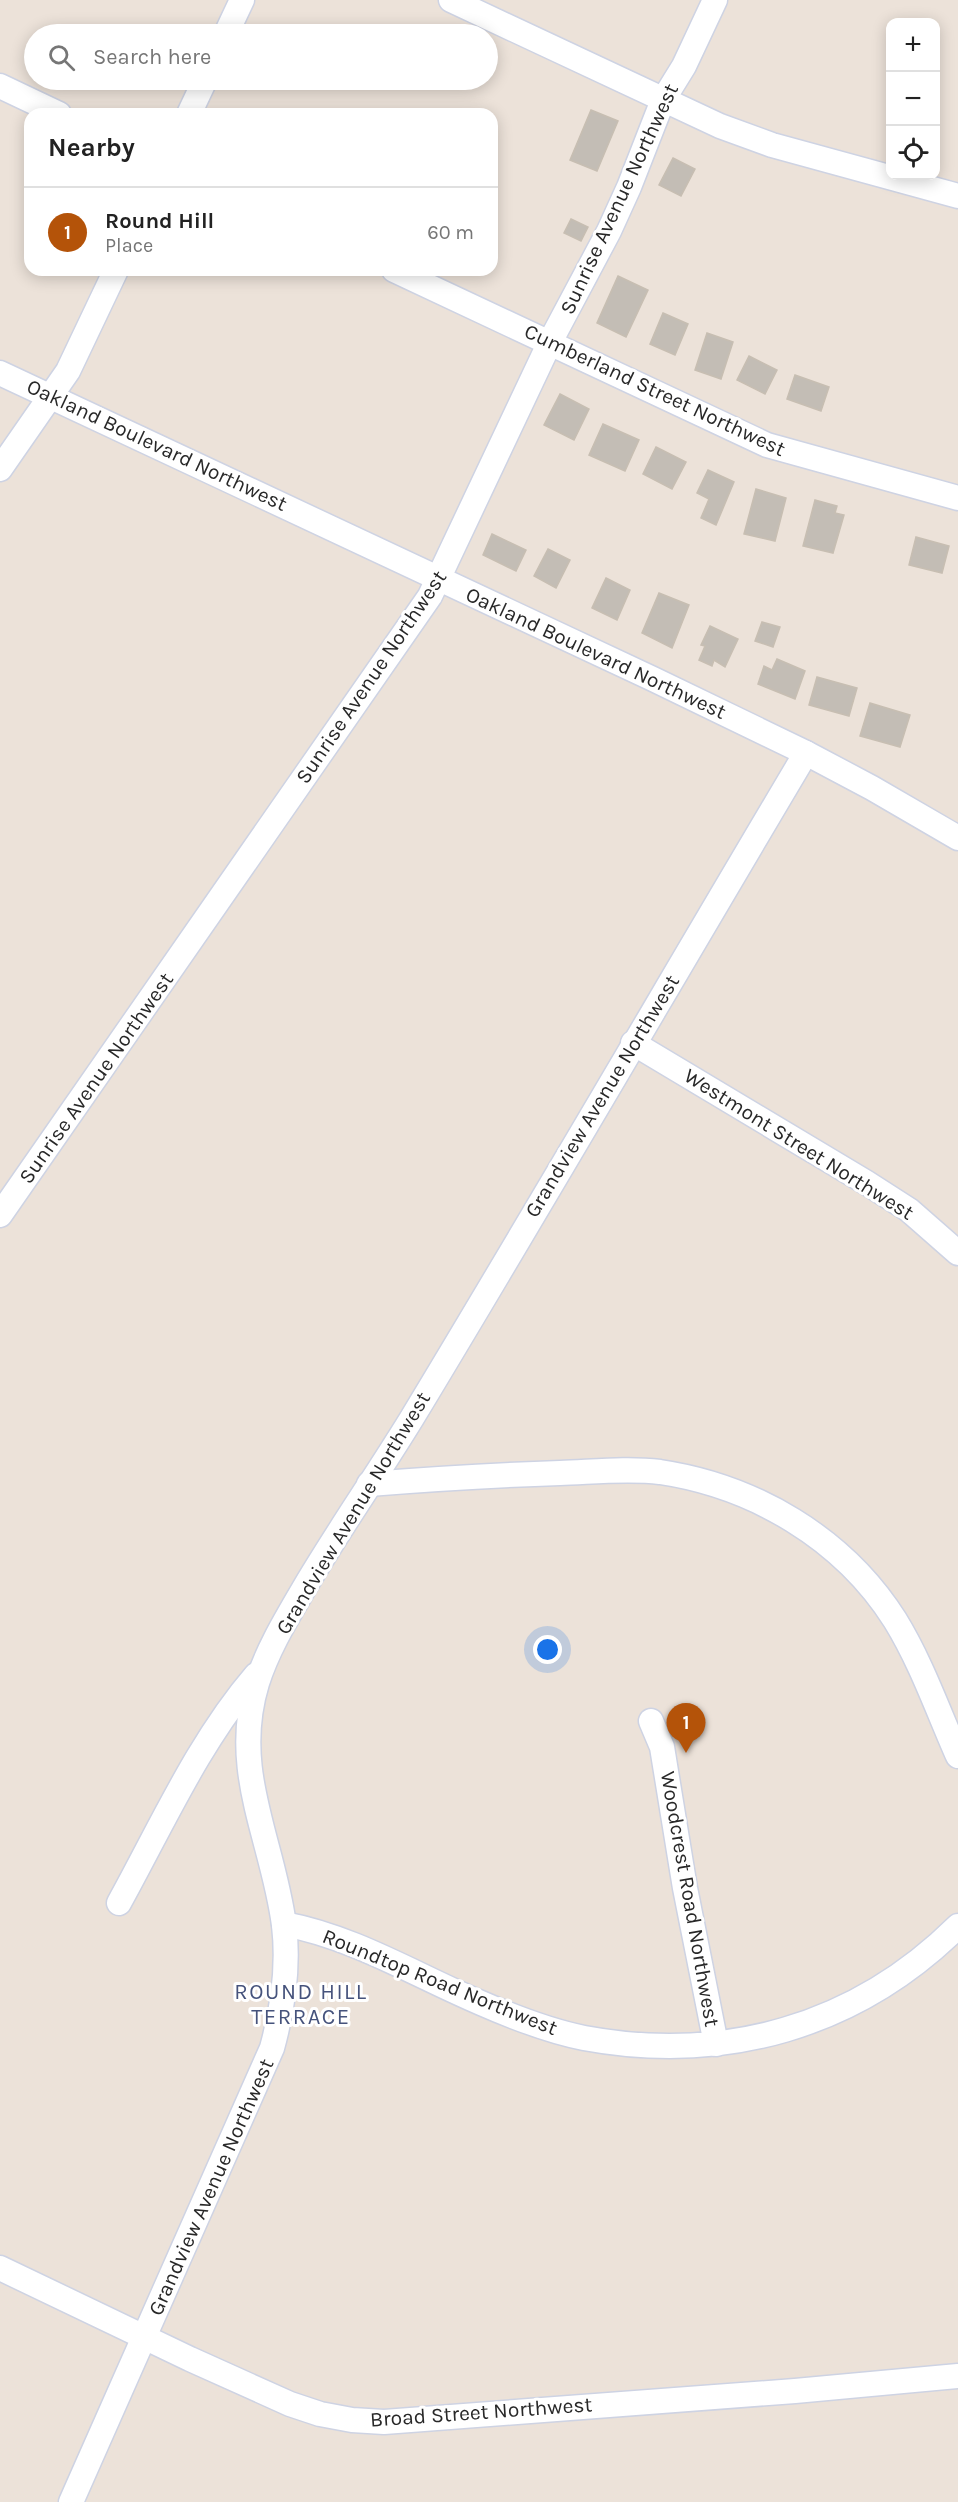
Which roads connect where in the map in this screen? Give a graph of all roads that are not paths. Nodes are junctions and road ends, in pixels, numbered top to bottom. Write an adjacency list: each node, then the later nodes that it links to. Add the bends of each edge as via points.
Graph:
1 (242, 0): 4 (street)
2 (451, 0): 7 (street)
3 (716, 0): 7 (street, Sunrise Avenue Northwest)
4 (231, 24)
5 (0, 86): 8 (street)
6 (200, 90): 9 (street)
7 (663, 100): 10 (street, via 772,145); 13 (street, Sunrise Avenue Northwest, via 609,231)
8 (46, 108)
9 (192, 108)
10 (958, 196)
11 (113, 276): 15 (street, via 68,371)
12 (407, 276): 13 (street, Cumberland Street Northwest)
13 (550, 342): 17 (street, Cumberland Street Northwest, via 767,445); 18 (street, Sunrise Avenue Northwest)
14 (0, 373): 15 (street, Oakland Boulevard Northwest)
15 (51, 396): 16 (street); 18 (street, Oakland Boulevard Northwest)
16 (0, 469)
17 (958, 498)
18 (440, 579): 19 (street, Oakland Boulevard Northwest); 22 (street, Sunrise Avenue Northwest)
19 (806, 753): 20 (street, Oakland Boulevard Northwest); 21 (street, Grandview Avenue Northwest)
20 (958, 838)
21 (633, 1043): 23 (street, Westmont Street Northwest, via 876,1188 909,1210); 24 (street, Grandview Avenue Northwest)
22 (0, 1215)
23 (958, 1253)
24 (369, 1484): 25 (street, Grandview Avenue Northwest, via 284,1623); 27 (street, via 460,1477 658,1472 694,1479 764,1503 816,1535 872,1589 895,1620)
25 (263, 1666): 28 (street, via 212,1735); 29 (street, Grandview Avenue Northwest, via 250,1710 248,1767)
26 (651, 1721): 31 (street, Woodcrest Road Northwest, via 662,1747)
27 (958, 1756)
28 (119, 1904)
29 (284, 1924): 31 (street, Roundtop Road Northwest, via 343,1939 481,2003 581,2037 664,2046); 33 (street, Grandview Avenue Northwest, via 285,1977 272,2048)
30 (958, 1926): 31 (street, Roundtop Road Northwest, via 900,1977 872,1993 782,2031)
31 (716, 2044)
32 (0, 2268): 33 (street, Broad Street Northwest)
33 (144, 2338): 34 (street, Broad Street Northwest, via 290,2404 352,2420 384,2421); 35 (street, Grandview Avenue Northwest)
34 (958, 2376)
35 (71, 2502)

